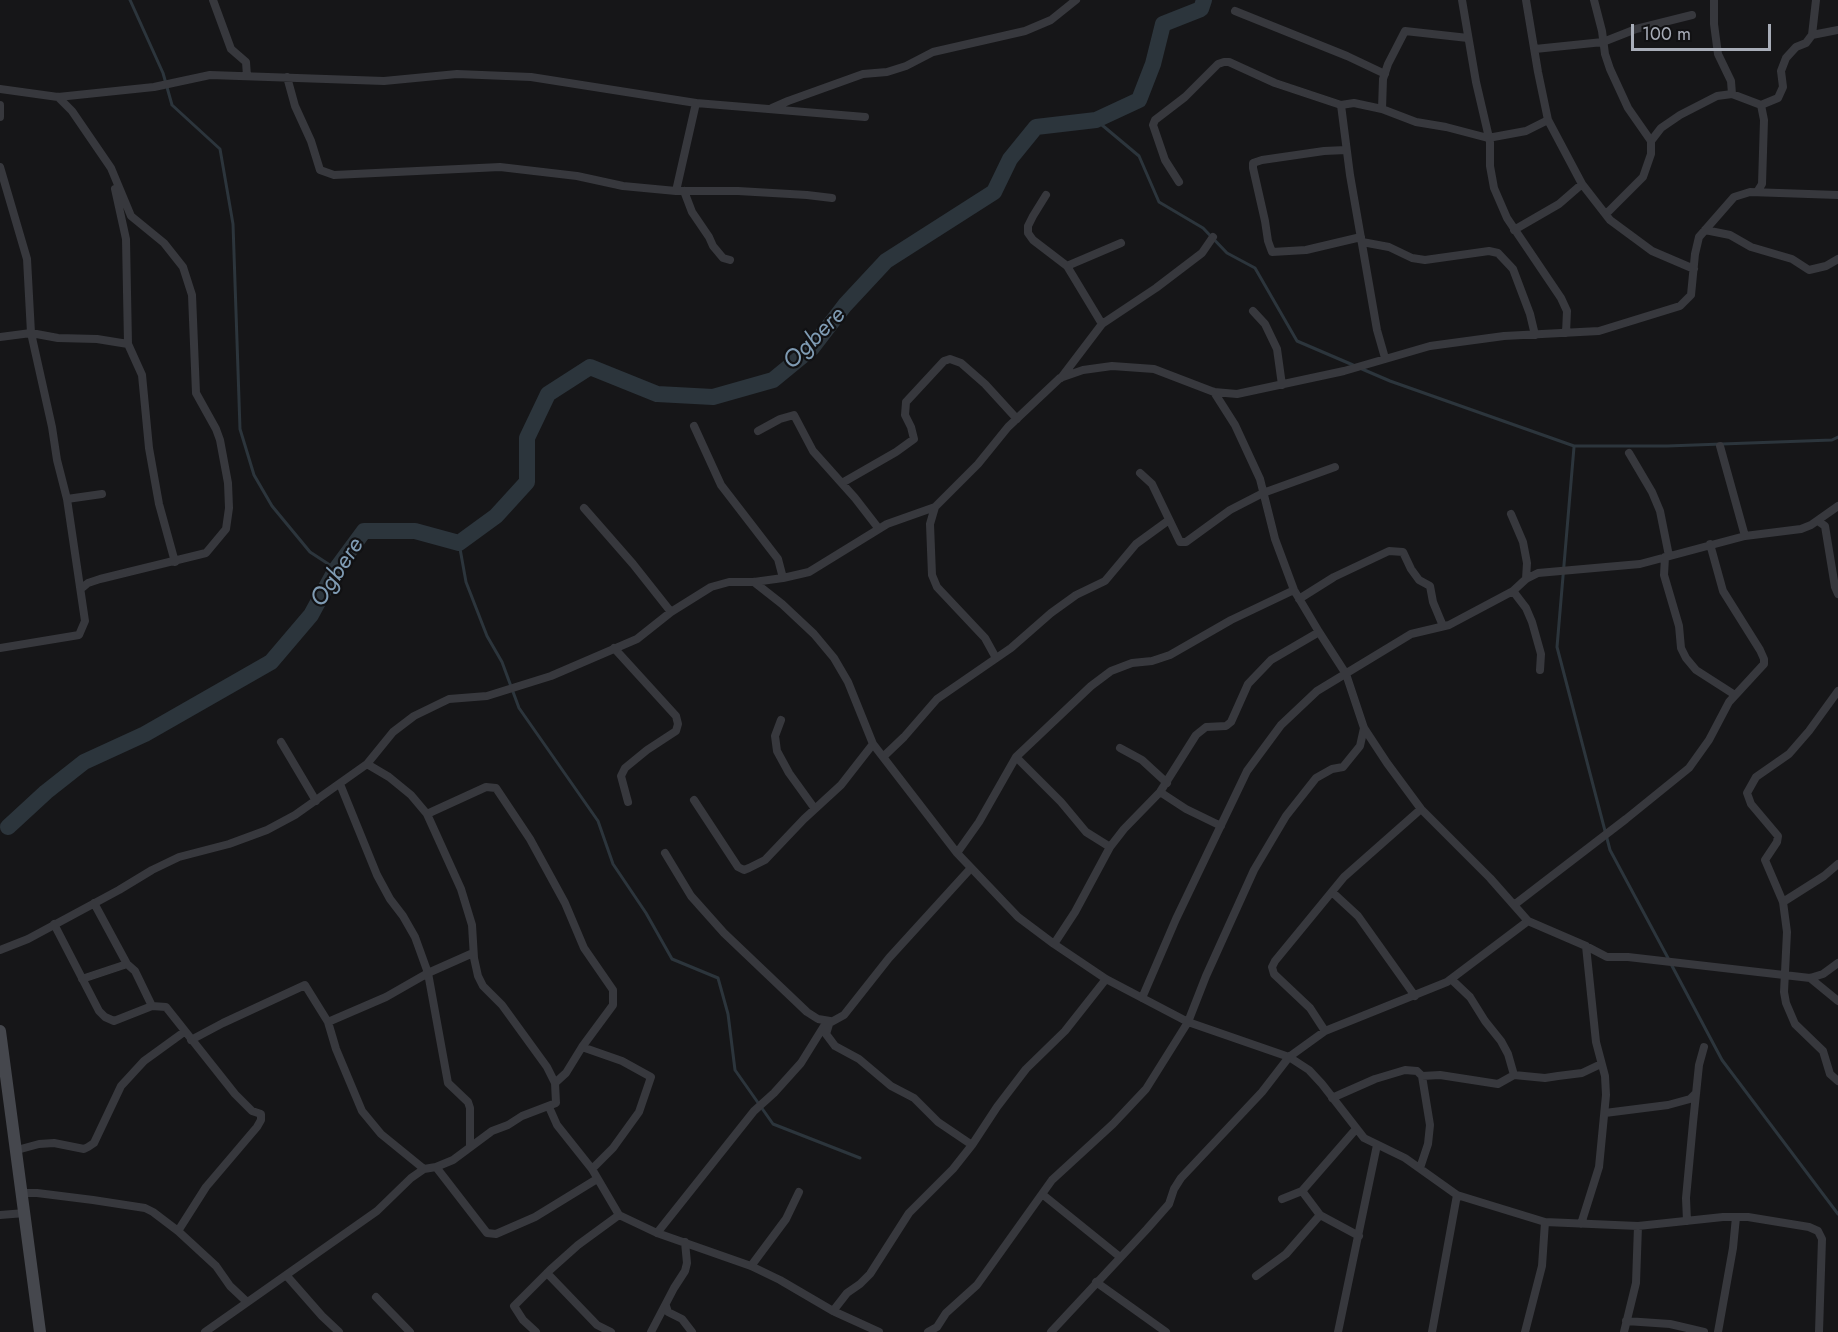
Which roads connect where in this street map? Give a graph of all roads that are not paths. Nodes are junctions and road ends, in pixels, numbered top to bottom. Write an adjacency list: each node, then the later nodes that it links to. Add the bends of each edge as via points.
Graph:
1 (213, 0): 16 (street, via 231,49 246,62)
2 (1076, 0): 25 (street, via 1052,20 1025,31 933,52 906,66 863,74)
3 (1462, 0): 12 (street)
4 (1526, 0): 14 (street)
5 (1594, 0): 13 (street)
6 (1714, 0): 19 (street, via 1718,54 1731,81)
7 (1816, 0): 11 (street)
8 (1235, 11): 15 (street)
9 (1692, 15): 13 (street)
10 (1838, 30): 11 (street)
11 (1812, 35): 24 (street, via 1786,58 1778,98)
12 (1468, 38): 15 (street, via 1405,31); 30 (street)
13 (1603, 42): 14 (street); 31 (street, via 1610,69 1628,108)
14 (1535, 49): 29 (street)
15 (1385, 74): 26 (street)
16 (247, 76): 17 (street); 20 (street, via 210,75 154,87)
17 (286, 77): 21 (street, via 384,81 457,74 531,77); 37 (street, via 320,171 325,173 500,167)
18 (0, 89): 20 (street)
19 (1732, 94): 24 (street); 31 (street, via 1717,96 1680,115)
20 (58, 97): 34 (street)
21 (696, 103): 25 (street); 37 (street)
22 (0, 105): 27 (street)
23 (1341, 105): 26 (street, via 1354,103); 32 (street); 35 (street, via 1259,77 1229,62 1218,64 1155,120 1165,160)
24 (1761, 105): 38 (street, via 1762,184)
25 (770, 109): 28 (street)
26 (1382, 109): 30 (street, via 1416,122)
27 (0, 117)
28 (865, 117)
29 (1548, 120): 30 (street, via 1526,131); 36 (street)
30 (1488, 138): 43 (street, via 1494,188)
31 (1651, 141): 42 (street, via 1651,154 1642,177)
32 (1346, 150): 46 (street); 46 (street, via 1262,160 1253,163 1253,168 1272,252)
33 (0, 167): 54 (street, via 27,259)
34 (111, 168): 58 (street, via 126,239); 84 (street, via 131,216 164,243 183,267 192,295 196,393 216,429 228,483 226,529 206,553)
35 (1179, 182)
36 (1582, 184): 42 (street); 43 (street, via 1559,204)
37 (680, 191): 41 (street); 49 (street, via 713,246)
38 (1757, 192): 40 (street); 44 (street, via 1734,197)
39 (1046, 195): 50 (street, via 1028,232)
40 (1838, 195)
41 (832, 198)
42 (1606, 214): 51 (street, via 1652,251)
43 (1514, 230): 55 (street, via 1561,298 1567,311)
44 (1705, 230): 48 (street, via 1730,235 1751,247 1792,259 1809,270); 51 (street, via 1699,237)
45 (1213, 237): 53 (street, via 1202,254)
46 (1361, 239): 56 (street, via 1425,260 1498,253 1513,269); 59 (street, via 1377,330)
47 (1121, 243): 50 (street)
48 (1838, 259)
49 (730, 260)
50 (1067, 266): 53 (street)
51 (1694, 269): 55 (street, via 1691,296 1680,306 1599,331)
52 (1253, 311): 61 (street, via 1265,324 1276,350)
53 (1102, 324): 60 (street)
54 (31, 333): 57 (street); 58 (street); 73 (street)
55 (1566, 333): 56 (street)
56 (1535, 335): 59 (street, via 1430,346)
57 (0, 337)
58 (128, 344): 84 (street, via 142,375 149,448)
59 (1386, 358): 61 (street)
60 (1060, 378): 62 (street, via 1112,366 1154,369); 63 (street)
61 (1282, 386): 62 (street, via 1237,394)
62 (1214, 392): 72 (street, via 1235,425)
63 (1017, 419): 70 (street, via 985,384 961,363 950,359 906,402 905,416 914,439); 75 (street)
64 (694, 426): 85 (street, via 721,485 778,559)
65 (758, 431): 70 (street, via 794,415 813,451)
66 (1720, 446): 81 (street)
67 (1629, 453): 83 (street, via 1660,511)
68 (1335, 466): 72 (street)
69 (1140, 473): 78 (street, via 1152,484)
70 (842, 483): 80 (street)
71 (102, 494): 73 (street)
72 (1263, 494): 78 (street, via 1230,510 1186,542 1180,542); 89 (street)
73 (67, 500): 88 (street)
74 (1838, 506): 79 (street)
75 (935, 507): 80 (street); 98 (street, via 930,524 932,575 937,587 985,638)
76 (584, 508): 93 (street)
77 (1510, 514): 86 (street, via 1523,542)
78 (1169, 520): 98 (street, via 1136,544 1105,581 1076,595)
79 (1818, 520): 81 (street, via 1801,529); 91 (street, via 1825,526)
80 (879, 529): 85 (street, via 809,572)
81 (1746, 536): 82 (street)
82 (1710, 544): 83 (street); 102 (street, via 1723,591 1764,659 1764,664)
83 (1667, 557): 86 (street, via 1640,564 1538,573); 102 (street, via 1664,575 1679,626 1681,648 1696,670)
84 (175, 562): 88 (street, via 100,579)
85 (783, 578): 87 (street)
86 (1526, 579): 90 (street)
87 (754, 582): 93 (street, via 711,587); 106 (street, via 814,634 834,658)
88 (82, 588): 96 (street, via 85,621 79,635)
89 (1294, 590): 92 (street); 109 (street, via 1170,655 1111,671)
90 (1513, 591): 94 (street); 99 (street, via 1532,622 1541,654)
91 (1838, 594)
92 (1299, 599): 94 (street, via 1389,551 1403,552 1419,580 1430,585); 95 (street)
93 (671, 612): 97 (street, via 637,639)
94 (1443, 626): 100 (street, via 1411,634)
95 (1318, 632): 100 (street); 111 (street, via 1271,660 1248,684 1231,722 1206,727 1196,735)
96 (0, 648)
97 (614, 648): 110 (street, via 551,676 487,696 449,699 414,716 393,732); 116 (street, via 676,716 678,724 676,731 625,768 621,776)
98 (996, 658): 108 (street, via 937,699)
99 (1540, 670)
100 (1346, 674): 104 (street); 120 (street, via 1317,691 1281,725 1247,771)
101 (1838, 692): 127 (street, via 1789,754 1756,777 1747,793 1751,804 1778,836 1778,843 1765,860)
102 (1736, 695): 129 (street, via 1689,768)
103 (781, 720): 117 (street, via 775,736 777,751)
104 (1364, 728): 118 (street); 150 (street, via 1360,746 1343,767 1316,778 1286,816 1254,870)
105 (281, 742): 115 (street)
106 (873, 744): 108 (street); 117 (street, via 841,785)
107 (1120, 748): 111 (street, via 1142,760)
108 (883, 757): 123 (street)
109 (1016, 757): 121 (street, via 1086,832); 123 (street)
110 (368, 764): 112 (street); 119 (street, via 404,789)
111 (1167, 783): 113 (street)
112 (340, 784): 115 (street); 138 (street, via 377,875 415,937)
113 (1160, 792): 120 (street); 121 (street)
114 (694, 800): 117 (street, via 738,867 744,870 765,860)
115 (316, 801): 128 (street, via 267,830 170,861)
116 (628, 802)
117 (815, 809)
118 (1421, 809): 126 (street); 129 (street)
119 (427, 814): 135 (street, via 461,889 472,925); 155 (street, via 486,787 496,788 531,839 584,948 615,997 614,1005)
120 (1221, 826): 145 (street)
121 (1110, 847): 132 (street)
122 (665, 853): 149 (street, via 691,896 724,933 807,1012)
123 (957, 853): 125 (street)
124 (1838, 864): 127 (street)
125 (971, 868): 132 (street, via 1018,917); 149 (street, via 889,958 844,1015)
126 (1332, 892): 144 (street, via 1358,916); 151 (street, via 1272,967 1279,980 1310,1008)
127 (1783, 902): 139 (street)
128 (94, 903): 131 (street); 137 (street)
129 (1514, 905): 130 (street)
130 (1528, 921): 133 (street); 140 (street)
131 (54, 924): 134 (street); 142 (street)
132 (1054, 945): 143 (street)
133 (1586, 946): 139 (street, via 1607,957); 158 (street)
134 (0, 950)
135 (473, 953): 138 (street); 162 (street, via 483,986 528,1039)
136 (1838, 963): 141 (street)
137 (127, 964): 142 (street); 147 (street, via 135,971)
138 (428, 974): 148 (street); 170 (street, via 448,1083 470,1108)
139 (1786, 975): 141 (street); 161 (street, via 1786,1003 1795,1024 1823,1051 1830,1074)
140 (1451, 978): 144 (street); 159 (street, via 1470,996 1501,1041)
141 (1810, 978): 146 (street)
142 (82, 979): 147 (street, via 99,1011 114,1021)
143 (1106, 980): 145 (street); 168 (street, via 1065,1031 1026,1070)
144 (1414, 996): 151 (street)
145 (1142, 998): 150 (street)
146 (1838, 1001)
147 (152, 1006): 152 (street, via 166,1007)
148 (328, 1022): 154 (street, via 305,985); 174 (street, via 362,1111 381,1134)
149 (830, 1022): 168 (street, via 826,1034 835,1046 914,1098 938,1122); 193 (street, via 801,1063 754,1112)
150 (1188, 1022): 157 (street); 180 (street, via 1146,1089)
151 (1325, 1031): 157 (street)
152 (184, 1032): 154 (street); 171 (street, via 144,1061 121,1086 94,1143 84,1149 54,1143)
153 (0, 1035): 171 (main road)
154 (191, 1040): 192 (street, via 235,1094 252,1111 261,1114 261,1120 206,1187)
155 (582, 1047): 162 (street); 175 (street, via 622,1060 651,1077 639,1112)
156 (1704, 1047): 163 (street)
157 (1289, 1057): 164 (street, via 1308,1070); 196 (street, via 1262,1092 1181,1178 1168,1204)
158 (1601, 1064): 159 (street, via 1582,1072 1545,1078); 166 (street, via 1605,1076)
159 (1514, 1075): 160 (street, via 1498,1084)
160 (1422, 1076): 164 (street, via 1417,1071 1405,1070); 173 (street, via 1430,1135)
161 (1838, 1081)
162 (555, 1083): 165 (street, via 556,1102)
163 (1696, 1093): 166 (street, via 1690,1099 1668,1105); 188 (street)
164 (1332, 1098): 167 (street)
165 (549, 1107): 170 (street, via 534,1110 492,1131); 175 (street, via 557,1125)
166 (1605, 1113): 190 (street, via 1599,1167)
167 (1356, 1129): 169 (street); 177 (street)
168 (972, 1145): 205 (street, via 909,1213 870,1274)
169 (1377, 1145): 173 (street); 194 (street)
170 (470, 1147): 172 (street)
171 (16, 1150): 179 (main road)
172 (436, 1167): 174 (street); 176 (street, via 487,1233 496,1234 535,1218)
173 (1420, 1168): 181 (street)
174 (424, 1169): 199 (street, via 377,1211)
175 (592, 1169): 176 (street)
176 (597, 1179): 185 (street)
177 (1302, 1191): 182 (street); 186 (street)
178 (799, 1192): 197 (street, via 786,1220)
179 (22, 1193): 183 (main road); 192 (street, via 145,1208)
180 (1042, 1194): 196 (street); 216 (street, via 977,1285)
181 (1457, 1195): 189 (street); 220 (street)
182 (1282, 1199)
183 (25, 1213): 184 (street); 208 (main road)
184 (0, 1215)
185 (619, 1215): 193 (street); 198 (street)
186 (1320, 1215): 194 (street); 200 (street, via 1286,1254)
187 (1736, 1217): 188 (street); 224 (street); 225 (street, via 1809,1227 1821,1234)
188 (1687, 1221): 191 (street)
189 (1545, 1222): 190 (street); 221 (street, via 1542,1266)
190 (1581, 1224): 191 (street)
191 (1638, 1226): 206 (street, via 1636,1283)
192 (178, 1232): 203 (street)
193 (657, 1233): 195 (street)
194 (1359, 1236): 219 (street)
195 (685, 1242): 197 (street); 204 (street, via 685,1272)
196 (1120, 1257): 201 (street)
197 (751, 1266): 205 (street)
198 (547, 1273): 211 (street, via 514,1306); 212 (street, via 597,1325)
199 (286, 1275): 203 (street); 207 (street)
200 (1256, 1276)
201 (1096, 1282): 217 (street); 218 (street)
202 (376, 1298): 210 (street)
203 (248, 1302): 209 (street)
204 (666, 1306): 213 (street); 214 (street)
205 (832, 1311): 215 (street)
206 (1626, 1321): 222 (street); 223 (street, via 1670,1323)
207 (333, 1330)
208 (40, 1332)
209 (205, 1332)
210 (410, 1332)
211 (536, 1332)
212 (611, 1332)
213 (651, 1332)
214 (692, 1332)
215 (879, 1332)
216 (930, 1332)
217 (1051, 1332)
218 (1166, 1332)
219 (1338, 1332)
220 (1432, 1332)
221 (1525, 1332)
222 (1624, 1332)
223 (1704, 1332)
224 (1718, 1332)
225 (1819, 1332)

